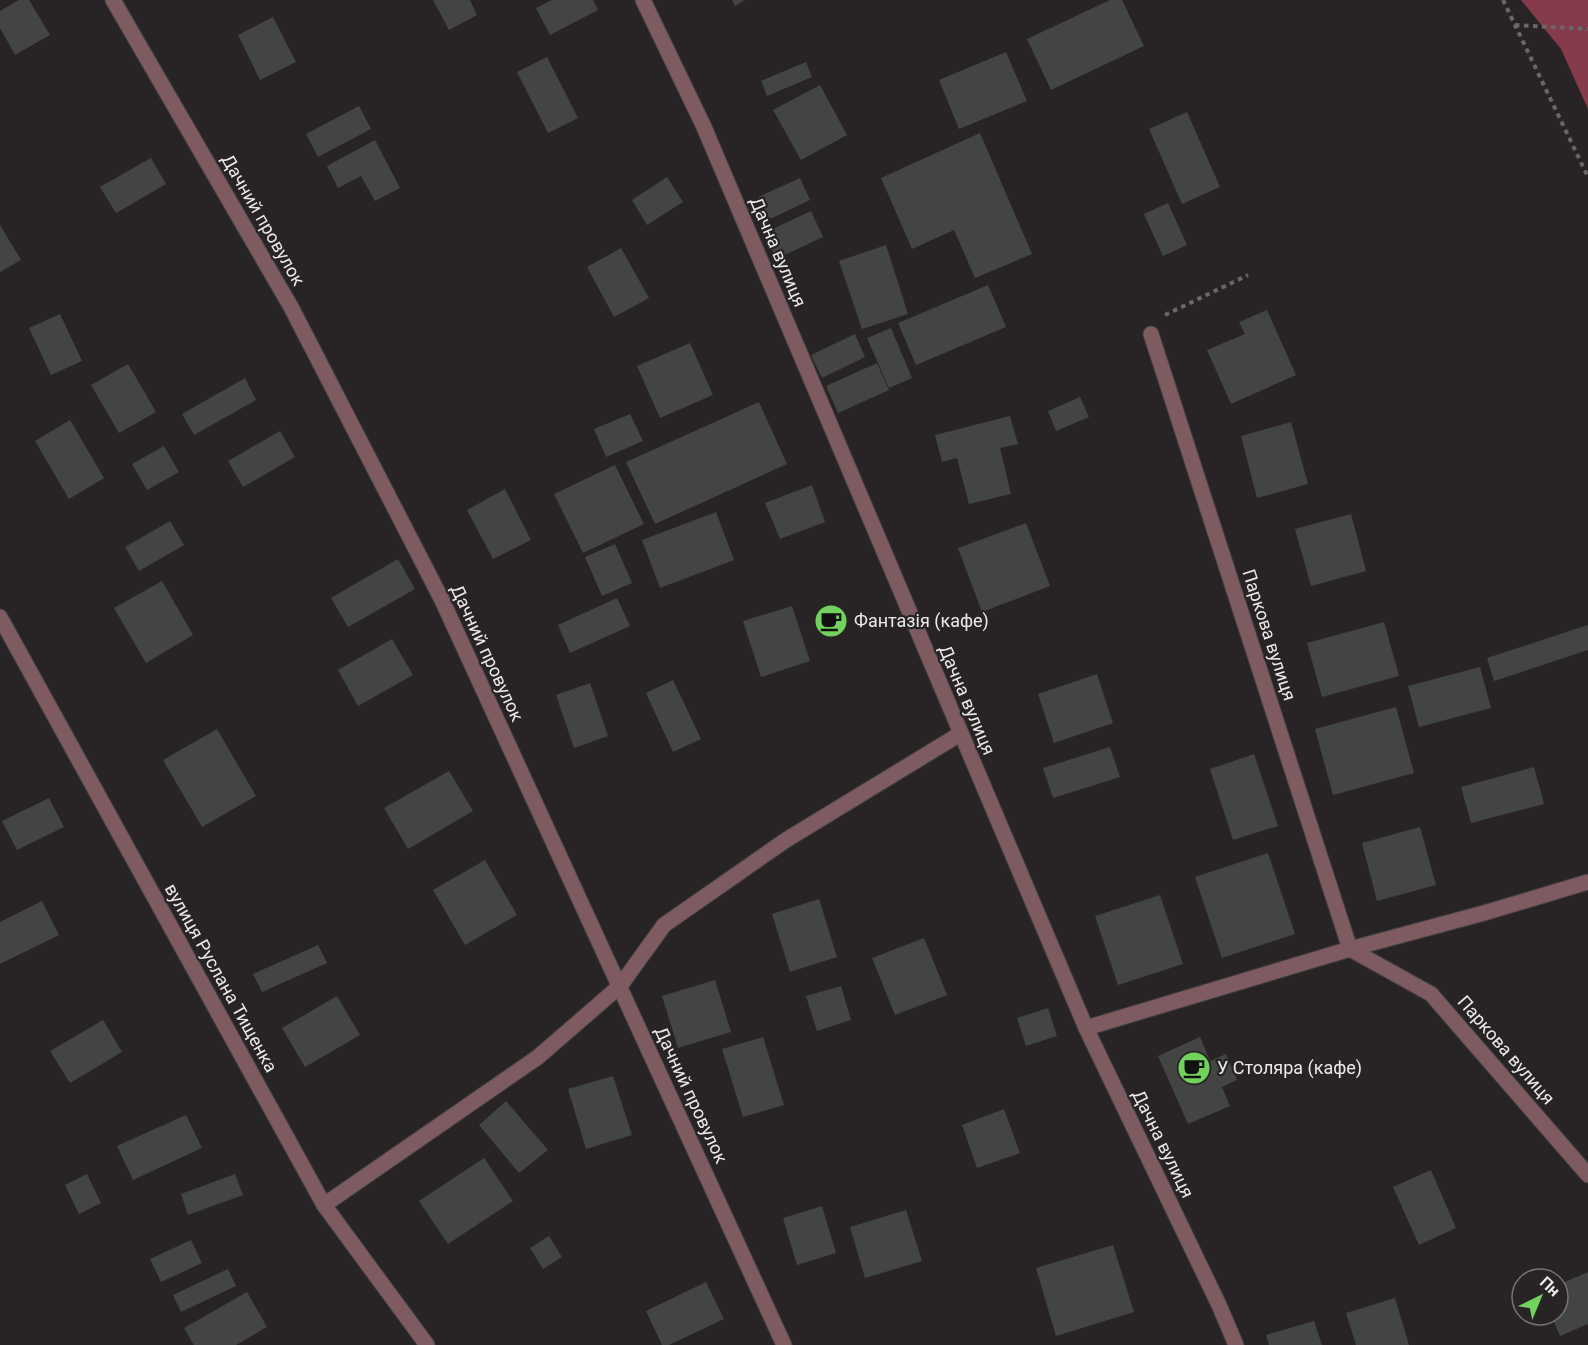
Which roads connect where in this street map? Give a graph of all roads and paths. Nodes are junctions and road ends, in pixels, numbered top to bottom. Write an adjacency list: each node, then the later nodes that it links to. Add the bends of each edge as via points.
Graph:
1 (113, 0): 13 (street, Дачний провулок, via 297,318 442,600)
2 (643, 0): 10 (street, Дачна вулиця, via 704,127)
3 (1503, 0): 4 (path)
4 (1515, 26): 5 (path); 6 (path)
5 (1588, 29)
6 (1588, 177)
7 (1248, 274): 8 (path, via 1154,321)
8 (1151, 334): 12 (street, Паркова вулиця)
9 (0, 617): 16 (street, вулиця Руслана Тищенка)
10 (960, 734): 13 (street, via 786,840 664,925); 14 (street, Дачна вулиця)
11 (1588, 882): 12 (street)
12 (1350, 949): 14 (street); 15 (street, Паркова вулиця, via 1431,994)
13 (620, 986): 16 (street, via 538,1056); 18 (street, Дачний провулок)
14 (1086, 1028): 19 (street, Дачна вулиця)
15 (1588, 1175)
16 (324, 1205): 17 (street, вулиця Руслана Тищенка)
17 (427, 1345)
18 (784, 1345)
19 (1236, 1345)

